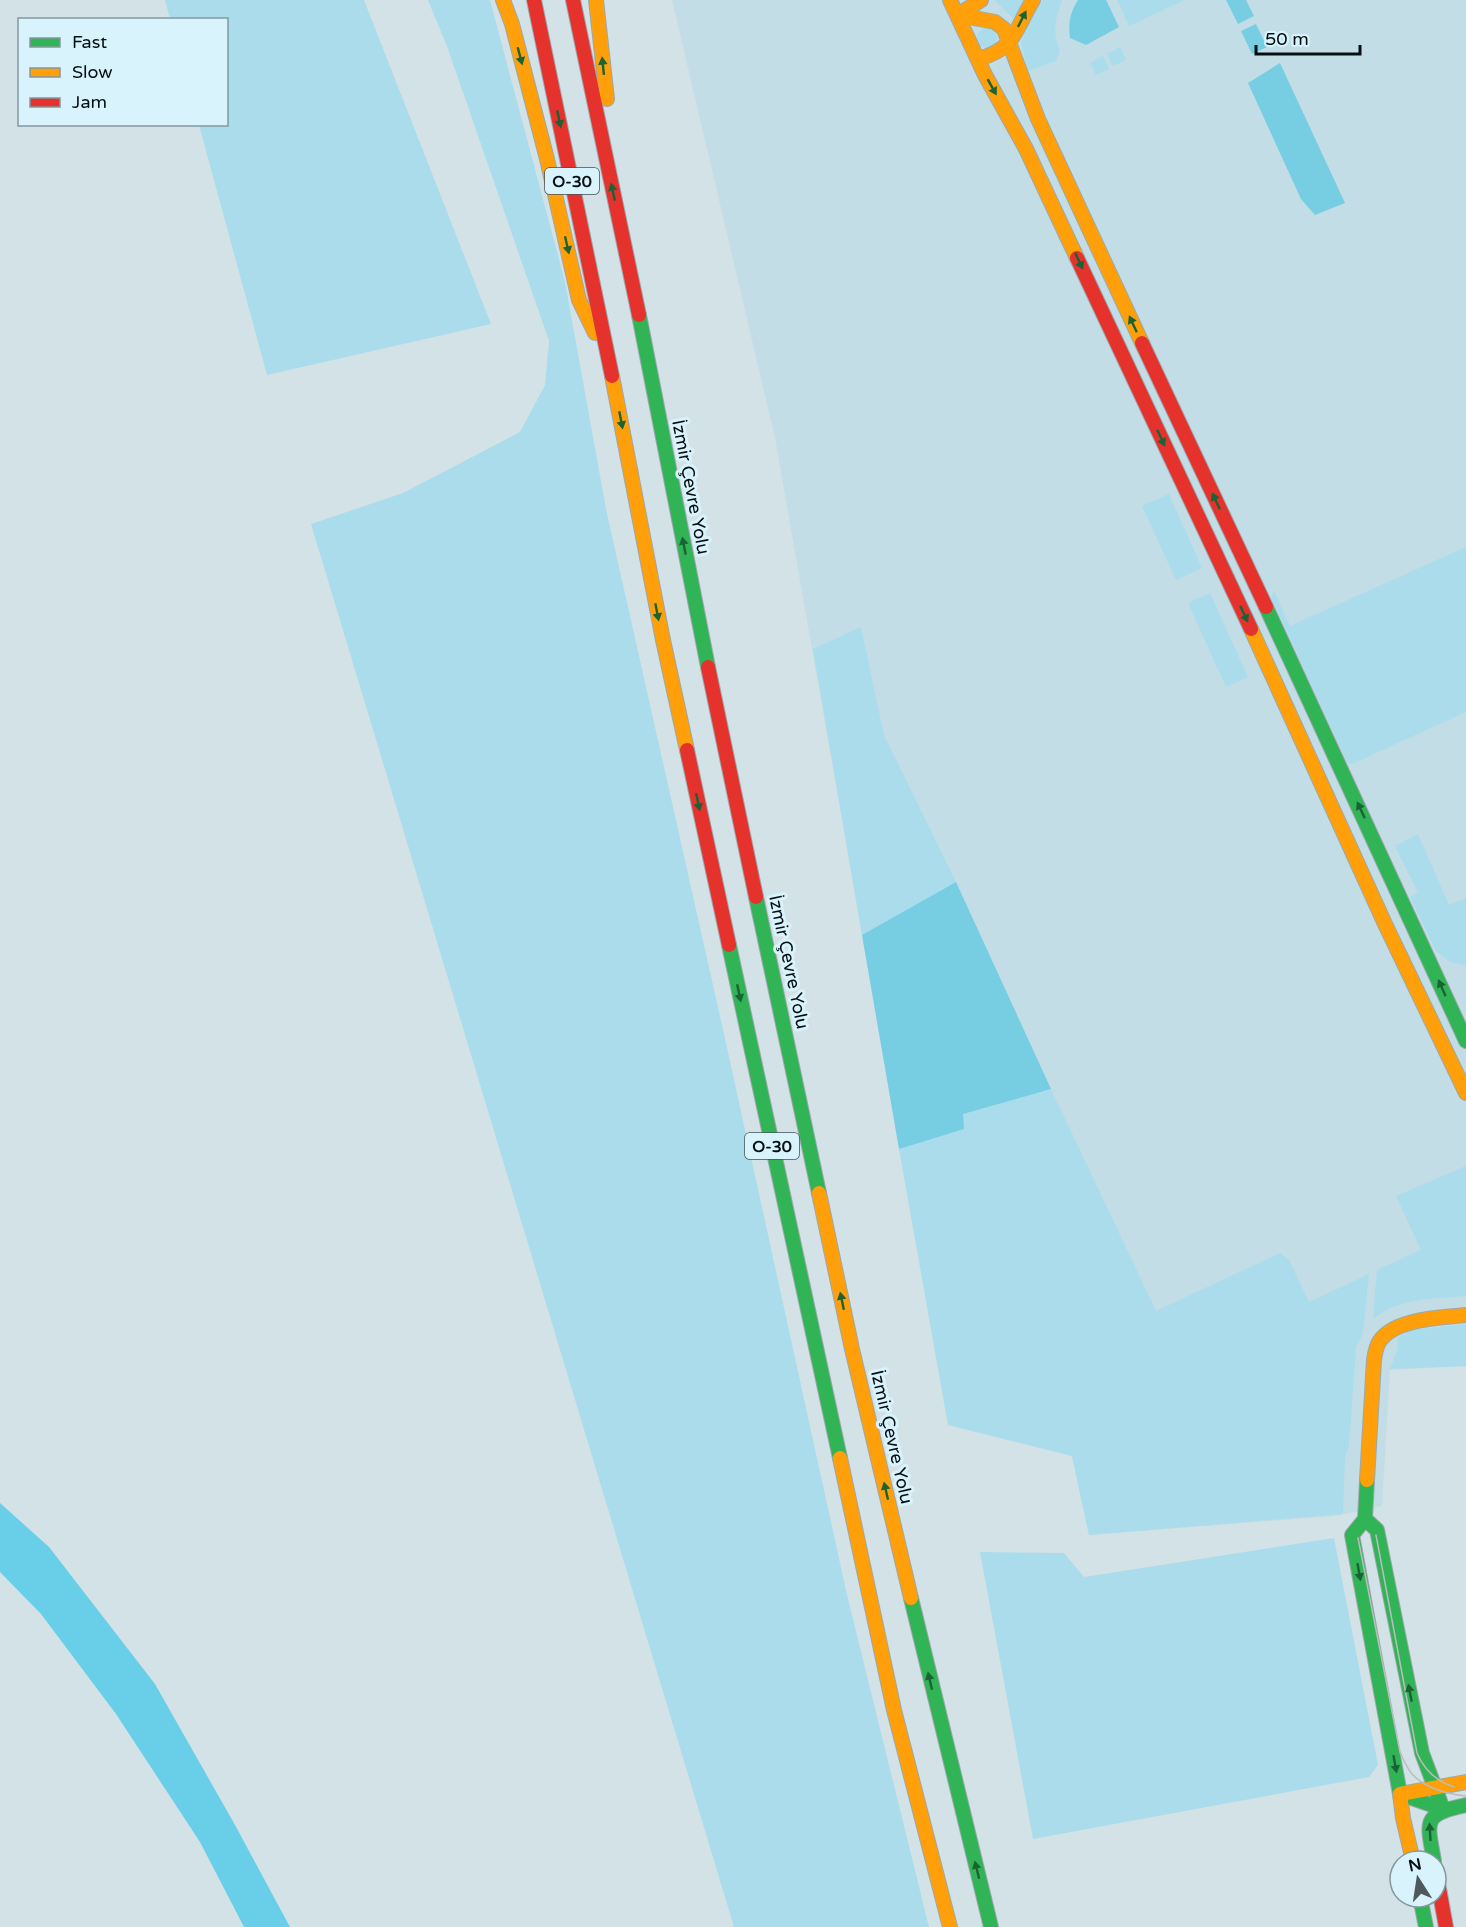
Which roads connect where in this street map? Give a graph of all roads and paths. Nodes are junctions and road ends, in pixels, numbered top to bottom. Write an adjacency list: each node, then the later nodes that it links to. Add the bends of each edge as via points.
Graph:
1 (503, 0): 12 (main road, one-way to 12, via 547,159 579,300)
2 (534, 0): 12 (main road, O-30, one-way to 12)
3 (573, 0): 11 (main road, İzmir Çevre Yolu / O-30, one-way to 3)
4 (596, 0): 11 (main road, one-way to 4, via 645,296 605,86)
5 (950, 0): 8 (main road)
6 (981, 0): 8 (main road)
7 (1033, 0): 9 (main road, one-way to 7)
8 (958, 15): 9 (main road, via 995,22 1004,29); 10 (main road)
9 (1009, 44): 10 (main road, via 995,56); 13 (main road, one-way to 9, via 1038,119)
10 (978, 59): 14 (main road, one-way to 14, via 1026,149)
11 (647, 352): 31 (main road, İzmir Çevre Yolu / O-30, one-way to 11, via 852,1349 703,645)
12 (610, 363): 30 (main road, O-30, one-way to 30, via 665,651 889,1686)
13 (1227, 526): 14 (main road); 15 (main road)
14 (1207, 535): 16 (main road, one-way to 16)
15 (1292, 663): 16 (main road); 17 (main road, one-way to 15)
16 (1272, 674): 18 (main road)
17 (1466, 1041)
18 (1466, 1093)
19 (1466, 1315): 20 (main road, via 1419,1320 1396,1328 1379,1341 1374,1360)
20 (1365, 1519): 22 (main road, one-way to 20, via 1422,1753 1377,1530); 23 (main road, one-way to 23, via 1352,1535)
21 (1466, 1782): 22 (main road)
22 (1436, 1787): 23 (main road); 25 (main road)
23 (1400, 1794): 25 (main road); 26 (main road)
24 (1466, 1805): 25 (main road)
25 (1443, 1809): 27 (main road, one-way to 25, via 1430,1818)
26 (1410, 1849)
27 (1432, 1849)
28 (1422, 1909): 32 (main road)
29 (1443, 1909): 33 (main road)
30 (950, 1927)
31 (991, 1927)
32 (1425, 1927)
33 (1446, 1927)

